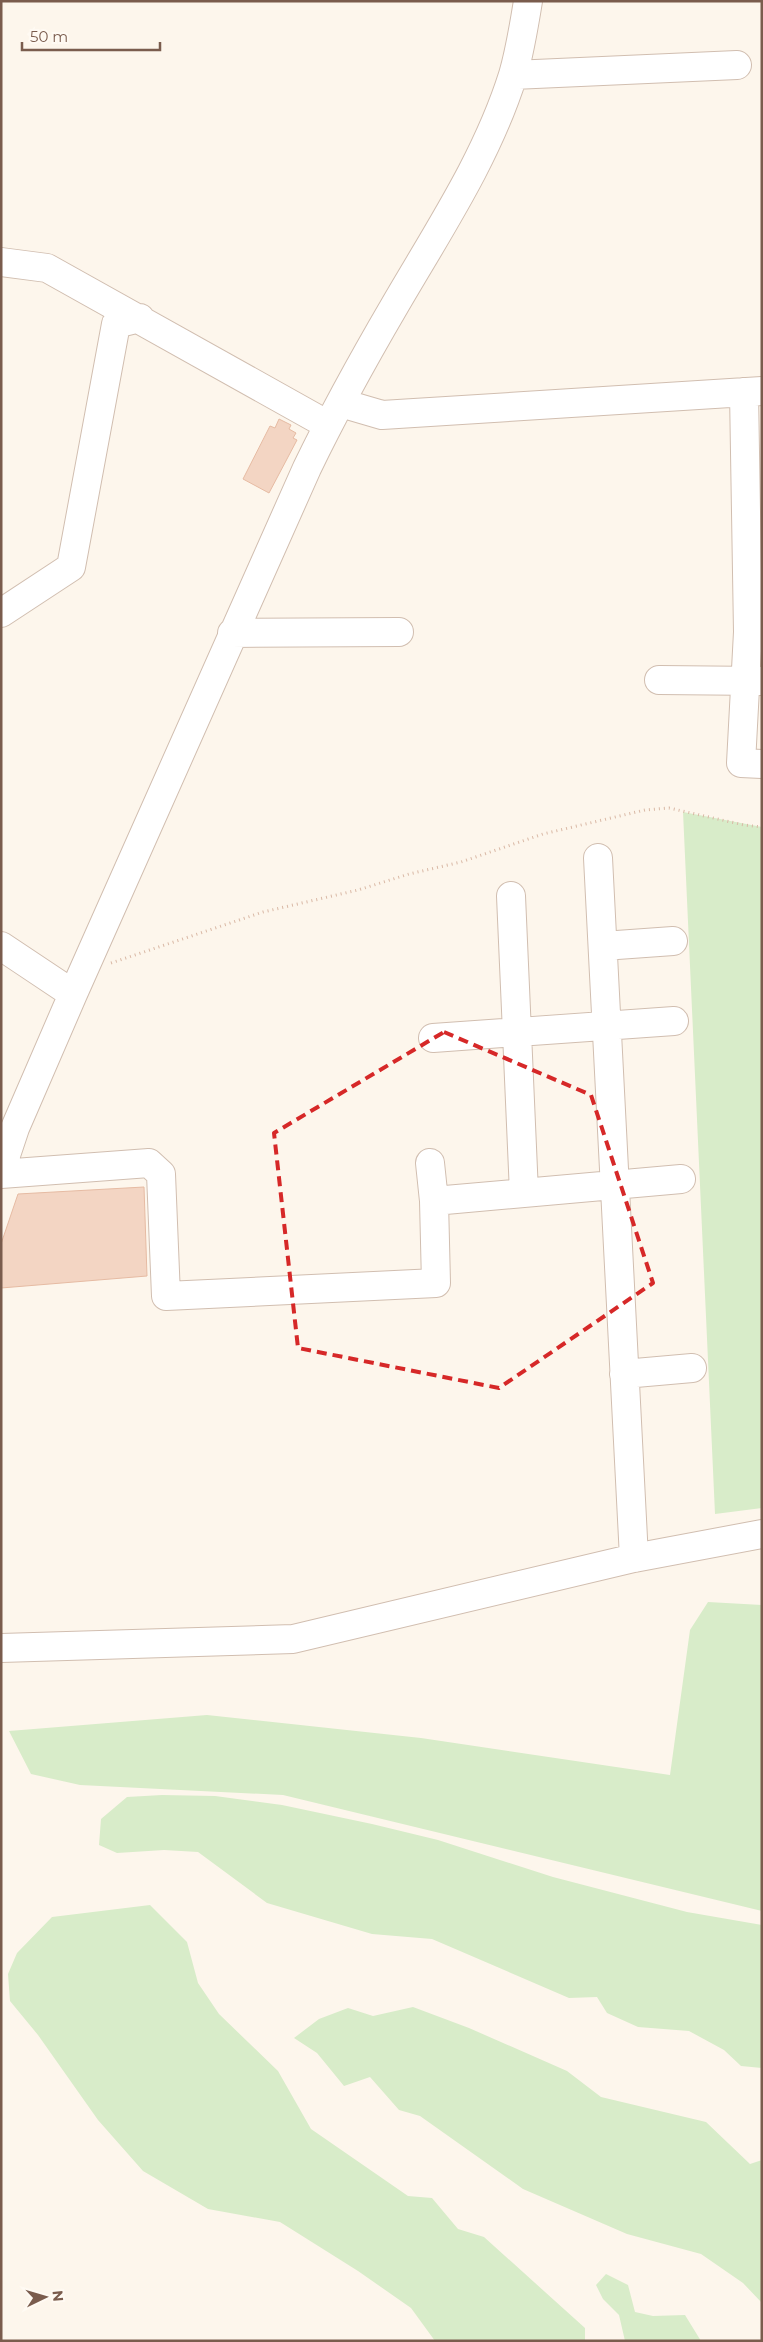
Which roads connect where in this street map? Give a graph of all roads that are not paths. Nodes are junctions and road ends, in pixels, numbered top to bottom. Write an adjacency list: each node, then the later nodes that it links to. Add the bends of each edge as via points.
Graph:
1 (528, 1): 3 (street)
2 (738, 65): 3 (street)
3 (513, 75): 7 (street, via 466,183)
4 (1, 262): 5 (street, via 47,268)
5 (140, 318): 7 (street); 8 (street, via 116,324 71,567)
6 (753, 391): 7 (street, via 382,415); 12 (street, via 748,632)
7 (334, 414): 10 (street)
8 (1, 613)
9 (399, 632): 10 (street)
10 (232, 634): 19 (street)
11 (659, 680): 12 (street)
12 (754, 681): 13 (street, via 741,763)
13 (762, 764)
14 (598, 858): 18 (street)
15 (511, 896): 22 (street)
16 (673, 941): 18 (street)
17 (1, 946): 19 (street)
18 (603, 946): 21 (street)
19 (78, 984): 25 (street, via 15,1128)
20 (674, 1021): 21 (street)
21 (606, 1025): 22 (street); 27 (street)
22 (516, 1032): 23 (street); 28 (street)
23 (433, 1038)
24 (430, 1163): 29 (street)
25 (1, 1172): 29 (street, via 149,1163 161,1174 166,1296 436,1284)
26 (682, 1179): 27 (street)
27 (615, 1185): 28 (street); 31 (street)
28 (524, 1193): 29 (street)
29 (434, 1201)
30 (692, 1368): 31 (street)
31 (624, 1374): 33 (street)
32 (762, 1534): 33 (street)
33 (634, 1558): 34 (street, via 293,1639)
34 (1, 1648)

